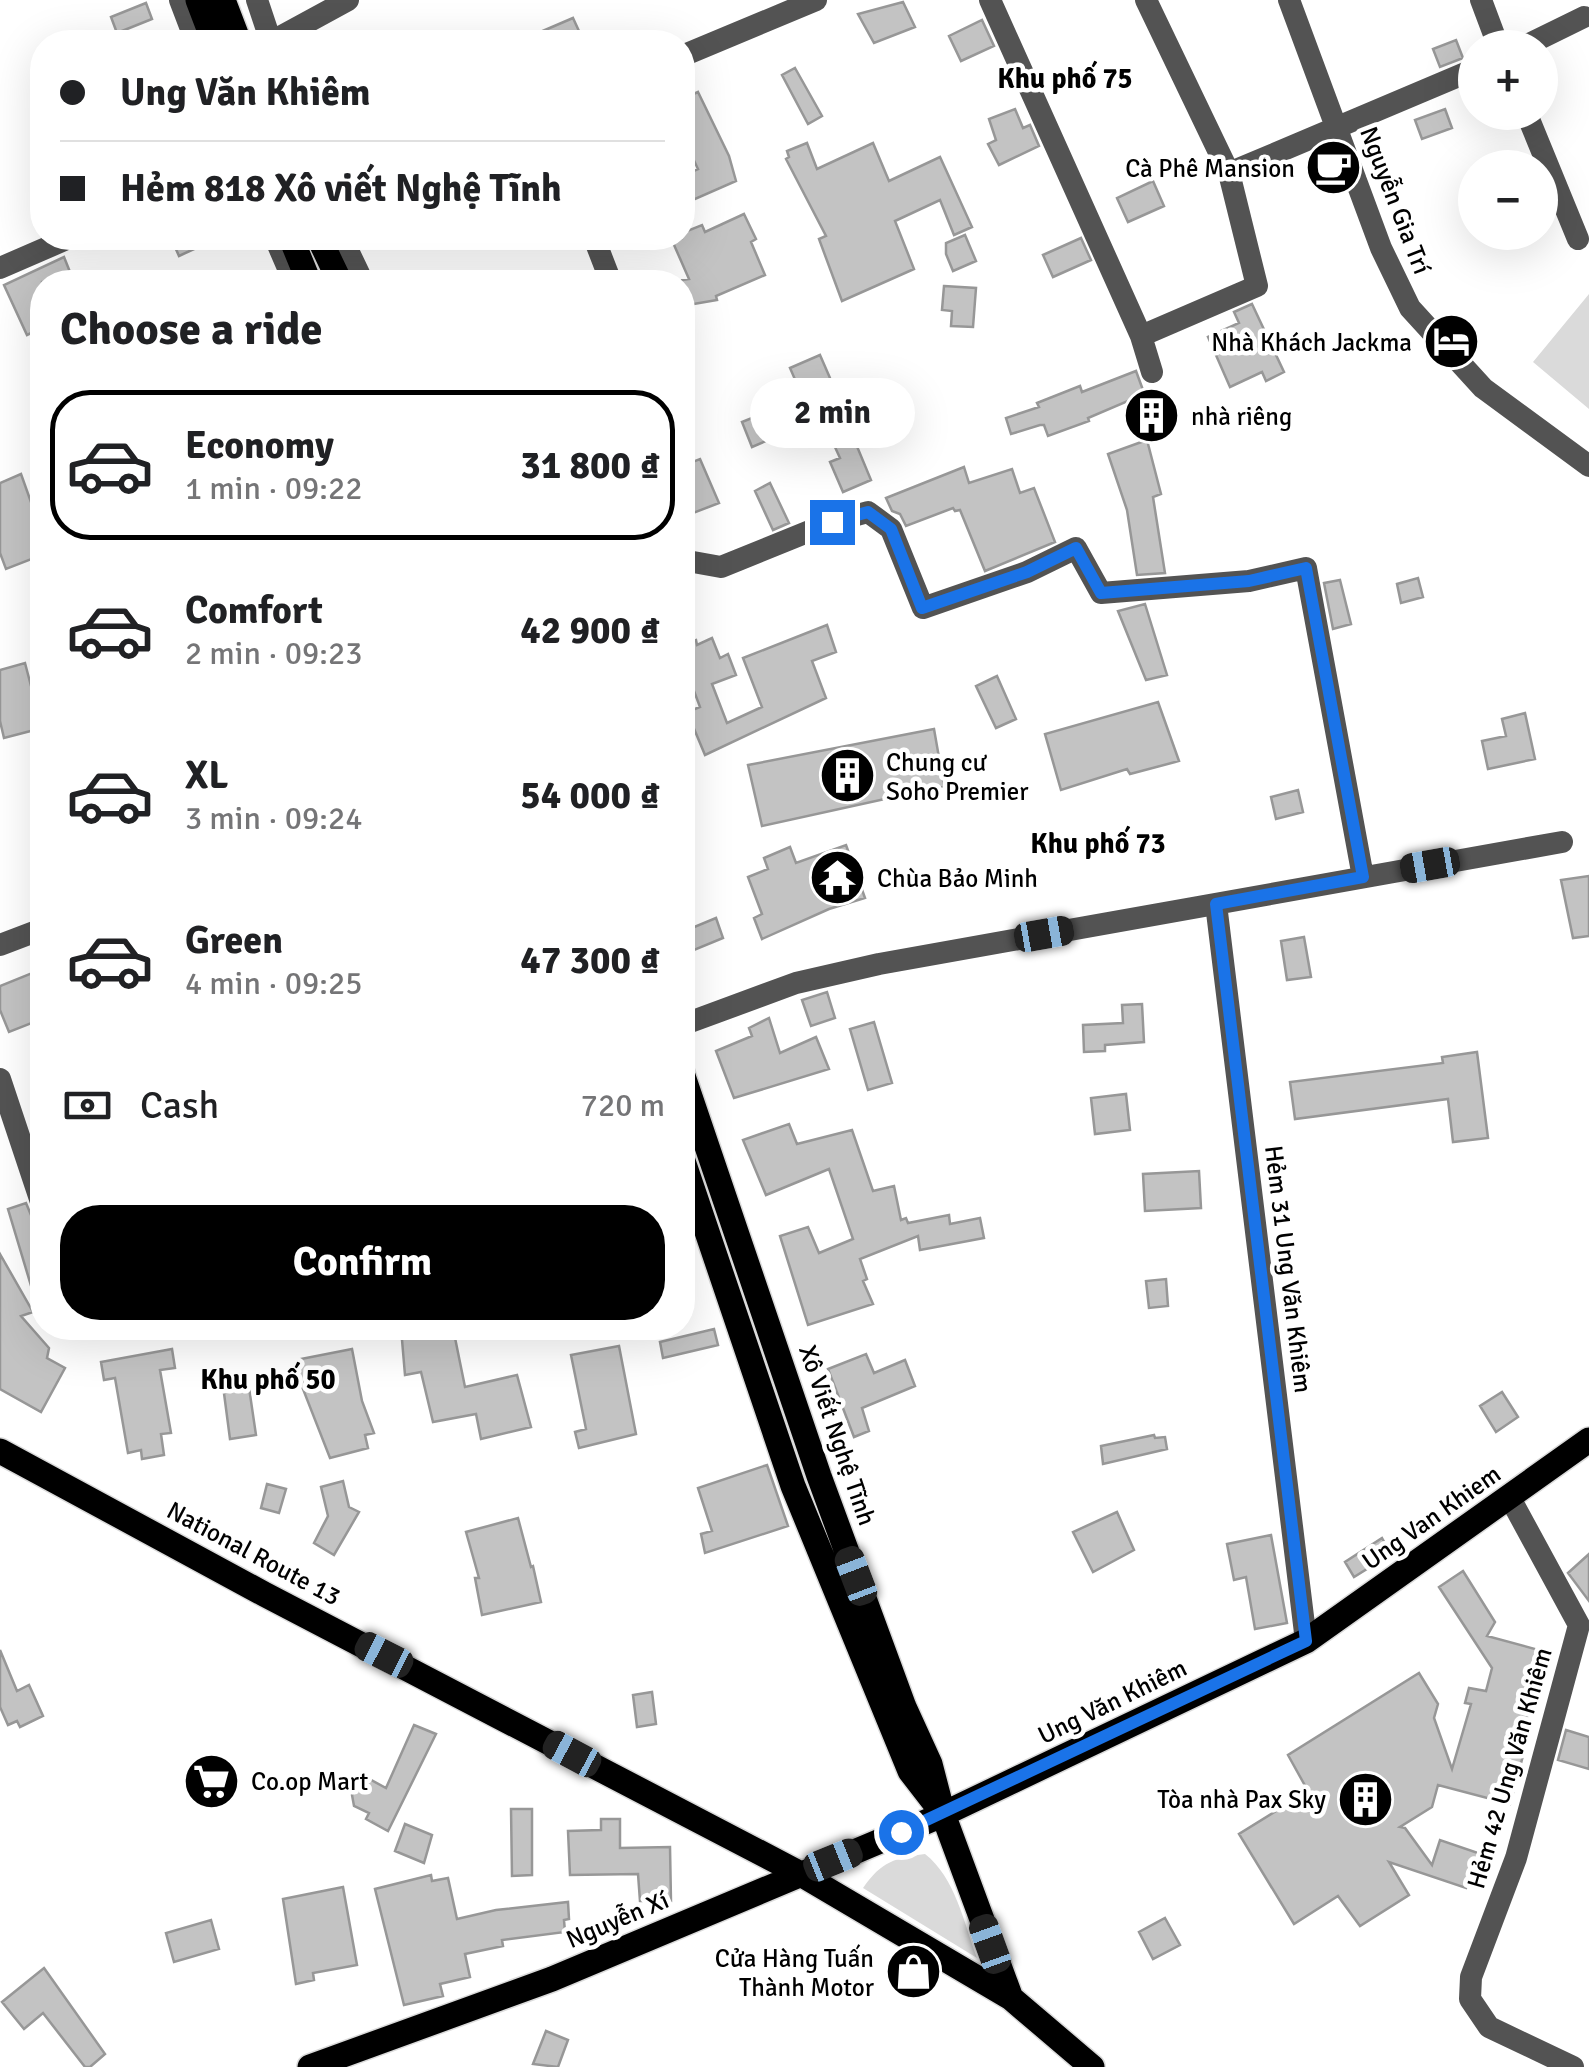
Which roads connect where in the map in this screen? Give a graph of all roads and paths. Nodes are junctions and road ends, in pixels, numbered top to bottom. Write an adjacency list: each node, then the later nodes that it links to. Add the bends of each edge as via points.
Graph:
1 (180, 0): 12 (street)
2 (198, 0): 13 (main road)
3 (222, 0): 14 (main road)
4 (258, 0): 15 (street)
5 (348, 0): 16 (street)
6 (816, 0): 19 (street)
7 (990, 0): 27 (street)
8 (1146, 0): 23 (street)
9 (1289, 0): 21 (street, Nguyễn Gia Trí)
10 (1481, 0): 17 (street)
11 (1583, 15): 18 (street)
12 (191, 30)
13 (209, 30)
14 (234, 30)
15 (267, 30)
16 (293, 30)
17 (1492, 30)
18 (1555, 30)
19 (695, 51)
20 (1458, 76): 21 (street)
21 (1338, 129): 23 (street); 29 (street, Nguyễn Gia Trí, via 1380,248 1410,308 1484,388)
22 (1533, 130): 24 (street)
23 (1228, 174): 27 (street, via 1257,286)
24 (1578, 238)
25 (42, 250): 26 (street)
26 (0, 268)
27 (1140, 336): 28 (street)
28 (1152, 372)
29 (1589, 466)
30 (695, 562): 32 (street, via 721,567 868,512 891,529 922,608 1076,548 1101,593 1249,581 1306,568)
31 (1562, 842): 32 (street)
32 (1363, 877): 33 (street)
33 (1216, 904): 36 (street, via 796,983); 46 (street, Hẻm 31 Ung Văn Khiêm)
34 (30, 934): 35 (street)
35 (0, 945)
36 (695, 1020)
37 (0, 1079): 39 (street)
38 (695, 1111): 43 (main road, Xô Viết Nghệ Tĩnh)
39 (30, 1169)
40 (695, 1196): 44 (main road, Xô Viết Nghệ Tĩnh)
41 (1589, 1440): 45 (main road, Ung Van Khiem)
42 (0, 1451): 48 (main road, National Route 13)
43 (819, 1476): 44 (street); 47 (main road, Xô Viết Nghệ Tĩnh, via 930,1764)
44 (793, 1486): 47 (main road, Xô Viết Nghệ Tĩnh, via 910,1770)
45 (1510, 1498): 46 (main road, Ung Van Khiem); 52 (street, Hẻm 42 Ung Văn Khiêm, via 1578,1625 1516,1858 1471,1976 1470,1999 1489,2027)
46 (1306, 1641): 47 (main road, Ung Văn Khiêm)
47 (943, 1814): 48 (main road, Nguyễn Xí); 49 (main road, Xô Viết Nghệ Tĩnh)
48 (799, 1874): 49 (main road, National Route 13); 50 (main road, Nguyễn Xí, via 552,1979)
49 (1011, 1998): 51 (main road, Xô Viết Nghệ Tĩnh)
50 (310, 2067)
51 (1092, 2067)
52 (1573, 2067)

